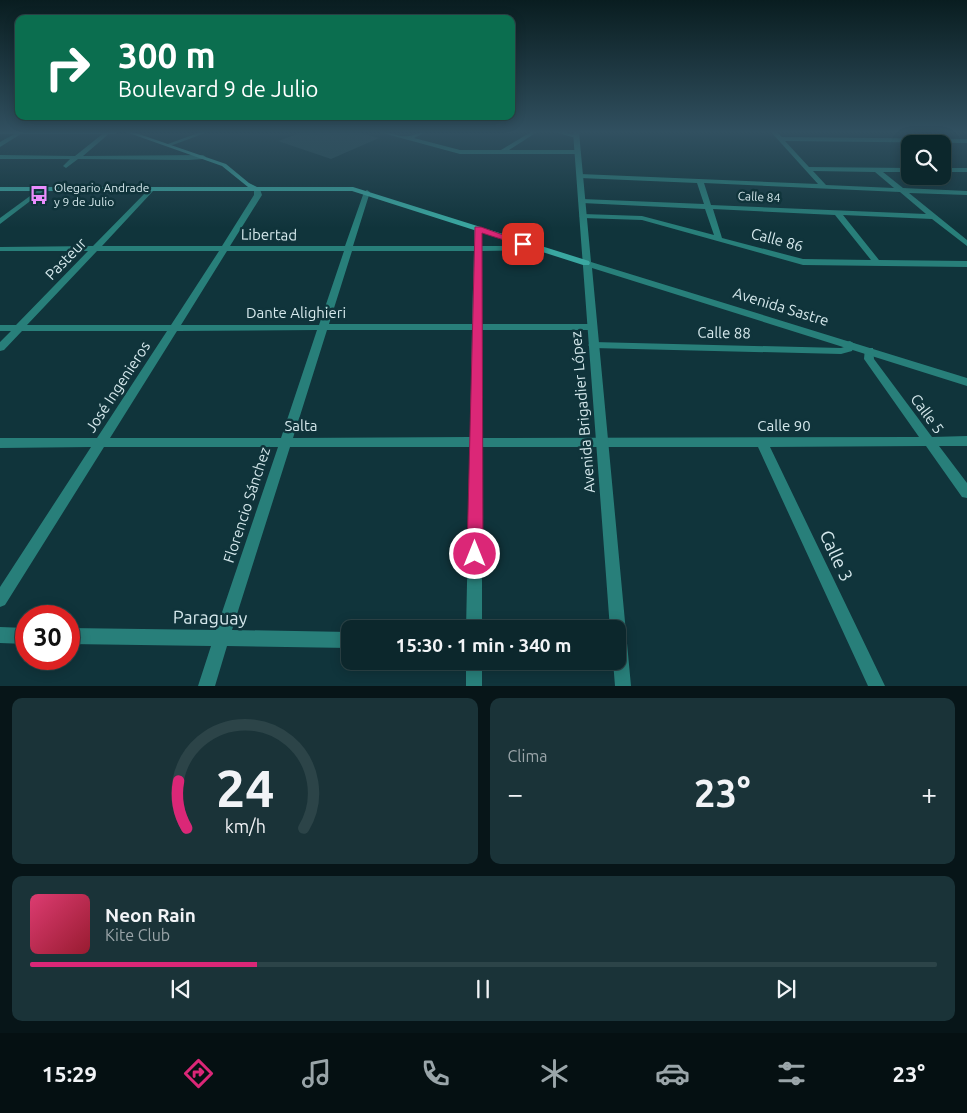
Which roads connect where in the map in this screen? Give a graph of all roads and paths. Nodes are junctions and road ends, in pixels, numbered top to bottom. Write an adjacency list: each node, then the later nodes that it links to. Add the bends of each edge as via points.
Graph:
1 (222, 164): 15 (main road, via 246,184)
2 (579, 164): 9 (street, Avenida Brigadier López)
3 (804, 164): 4 (street)
4 (808, 169): 5 (street); 11 (street)
5 (877, 170): 6 (street); 16 (street)
6 (901, 170)
7 (951, 170): 8 (street)
8 (967, 170)
9 (580, 176): 10 (street); 19 (street, Avenida Brigadier López)
10 (700, 181): 11 (street); 20 (street)
11 (823, 186): 16 (street)
12 (0, 189): 13 (main road)
13 (43, 189): 14 (main road); 24 (street)
14 (152, 189): 15 (main road); 31 (street, Pasteur)
15 (258, 189): 17 (main road, via 342,188); 28 (street, José Ingenieros)
16 (902, 189): 18 (street); 23 (street)
17 (367, 192): 25 (main road); 32 (street, Florencio Sánchez)
18 (967, 193)
19 (582, 201): 20 (street, Calle 84); 22 (street, Avenida Brigadier López)
20 (708, 206): 21 (street, Calle 84); 26 (street)
21 (837, 212): 23 (street, Calle 84); 35 (street)
22 (583, 216): 26 (street, Calle 86, via 642,218); 34 (street, Avenida Brigadier López)
23 (934, 217): 27 (street)
24 (0, 222)
25 (478, 229): 29 (main road); 33 (street)
26 (719, 239): 35 (street, Calle 86, via 803,262)
27 (967, 244)
28 (225, 248): 31 (street, Libertad); 32 (street, Libertad); 41 (street, José Ingenieros)
29 (538, 248): 33 (street, Libertad); 34 (main road)
30 (0, 249): 31 (street, Libertad)
31 (94, 249): 40 (street, Pasteur)
32 (348, 249): 33 (street, Libertad); 42 (street, Florencio Sánchez)
33 (477, 249): 37 (street)
34 (586, 263): 38 (street, Avenida Brigadier López); 43 (street, Avenida Sastre)
35 (877, 263): 36 (street, Calle 86)
36 (967, 264)
37 (477, 327): 38 (street, Dante Alighieri); 42 (street, Dante Alighieri); 52 (street)
38 (592, 327): 44 (street, Avenida Brigadier López)
39 (0, 328): 40 (street, Dante Alighieri)
40 (19, 328): 41 (street, Dante Alighieri); 45 (street, Pasteur)
41 (174, 328): 42 (street, Dante Alighieri); 50 (street, José Ingenieros)
42 (323, 328): 51 (street, Florencio Sánchez)
43 (850, 344): 44 (street, Calle 88, via 848,349 841,351); 46 (street, Avenida Sastre)
44 (593, 345): 55 (street, Avenida Brigadier López)
45 (0, 348)
46 (868, 350): 47 (street, Avenida Sastre); 48 (street, Calle 5, via 869,359)
47 (967, 382)
48 (928, 441): 49 (street, Calle 90); 53 (street, Calle 90); 56 (street, Calle 5)
49 (967, 441)
50 (101, 442): 51 (street, Salta); 54 (street, Salta); 57 (street, José Ingenieros)
51 (285, 442): 52 (street, Salta); 63 (street, Florencio Sánchez)
52 (476, 442): 55 (street, Salta); 58 (street)
53 (762, 442): 55 (street, Calle 90); 70 (street, Calle 3)
54 (0, 443)
55 (602, 443): 59 (street, Avenida Brigadier López)
56 (967, 493)
57 (0, 600)
58 (474, 620)
59 (617, 620)
60 (0, 635): 61 (street)
61 (15, 636)
62 (80, 636): 63 (street, Paraguay)
63 (221, 638): 64 (street, Paraguay); 67 (street, Florencio Sánchez)
64 (341, 640)
65 (474, 670): 68 (street)
66 (622, 670): 69 (street, Avenida Brigadier López)
67 (206, 686)
68 (474, 686)
69 (624, 686)
70 (877, 686)

